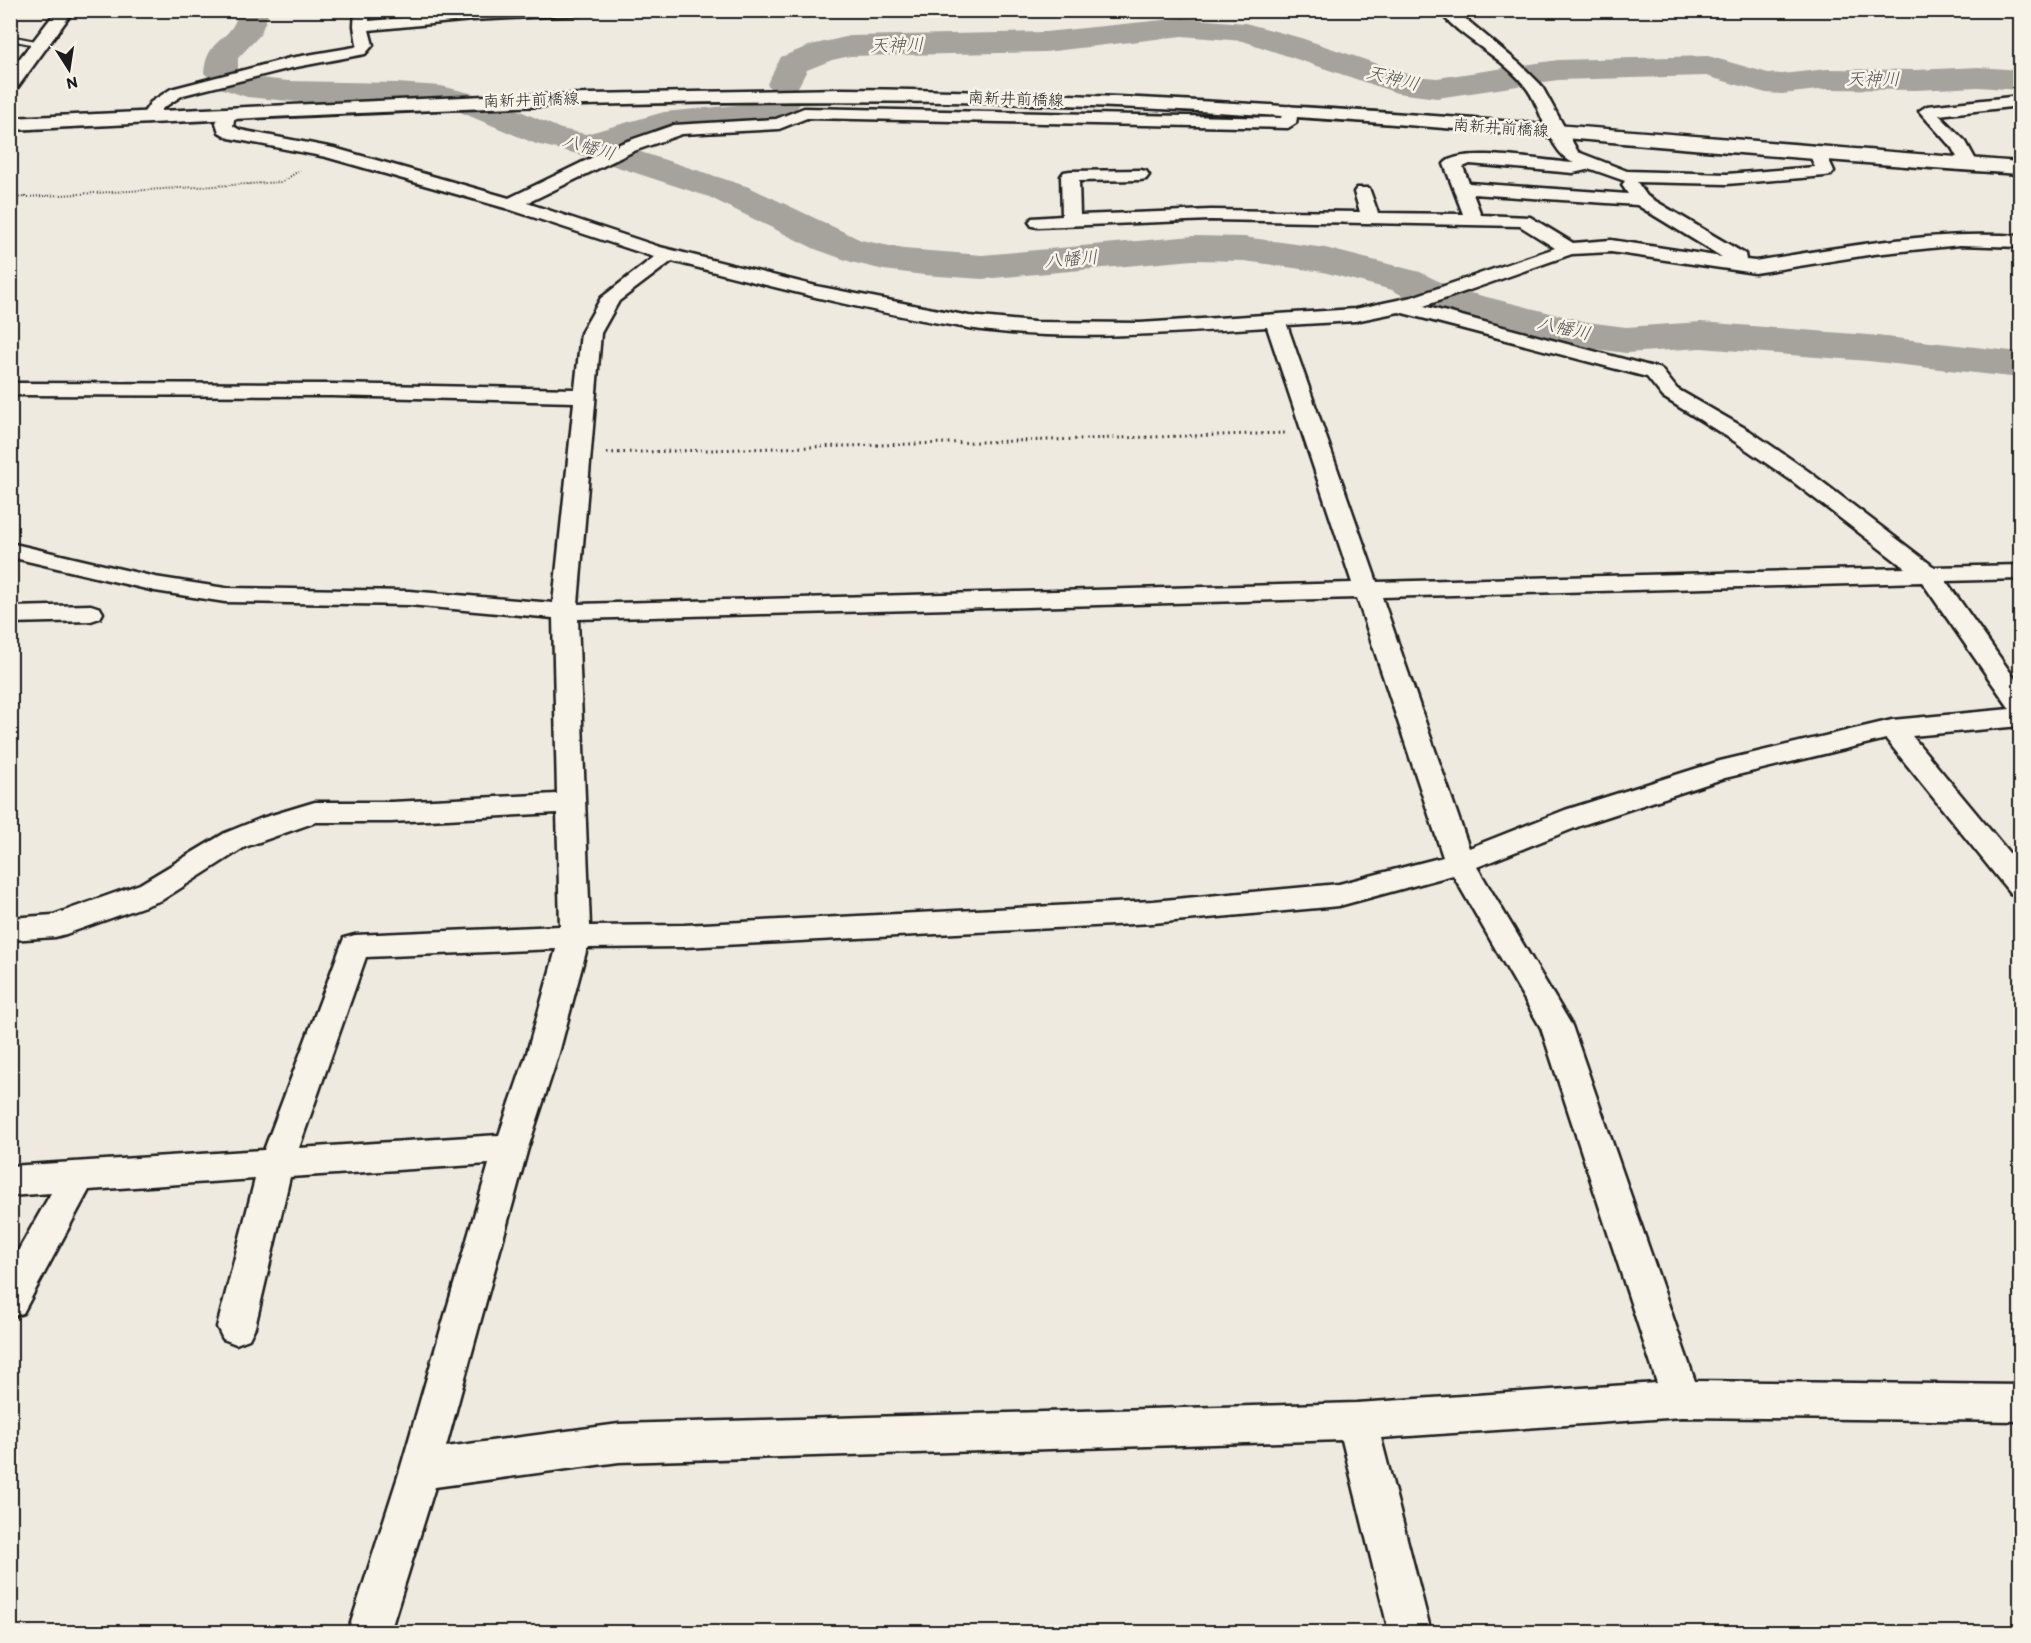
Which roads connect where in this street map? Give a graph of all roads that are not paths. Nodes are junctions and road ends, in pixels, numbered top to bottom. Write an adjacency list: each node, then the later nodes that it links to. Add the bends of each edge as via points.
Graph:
1 (66, 10): 6 (main road)
2 (594, 10): 4 (street)
3 (1445, 10): 13 (street, via 1535,88)
4 (362, 18): 11 (street, via 365,45 360,51 300,60 177,92 157,105)
5 (10, 38): 6 (lane)
6 (40, 44): 7 (main road)
7 (10, 84)
8 (2020, 101): 16 (street, via 1927,111 1960,146)
9 (815, 104): 10 (main road, 南新井前橋線, via 526,99); 13 (main road, 南新井前橋線, via 1133,102); 22 (street, via 779,124 681,129 628,147)
10 (227, 114): 11 (main road, 南新井前橋線); 22 (street, via 225,128 235,134 328,152)
11 (148, 118): 12 (main road, 南新井前橋線)
12 (10, 124)
13 (1556, 131): 14 (main road, 南新井前橋線); 15 (street, via 1572,156)
14 (1817, 151): 16 (main road, 南新井前橋線); 18 (street, via 1824,171 1727,179)
15 (1592, 164): 18 (street); 19 (street, via 1573,168 1469,159 1453,164)
16 (1968, 164): 17 (main road, 南新井前橋線)
17 (2020, 168)
18 (1625, 176): 21 (street)
19 (1462, 188): 21 (street); 26 (street)
20 (1363, 192): 24 (street)
21 (1641, 200): 31 (street)
22 (511, 204): 30 (street)
23 (1142, 218): 24 (street); 25 (street); 25 (street, via 1140,167 1070,176)
24 (1370, 218): 26 (street)
25 (1071, 220): 27 (street)
26 (1474, 220): 29 (street, via 1524,221)
27 (1038, 222)
28 (2020, 241): 31 (street, via 1949,240)
29 (1570, 249): 31 (street, via 1611,246); 32 (street)
30 (668, 255): 33 (street, via 873,305 969,322 1087,331); 35 (street, via 611,298 591,333)
31 (1755, 267)
32 (1408, 304): 33 (street, via 1355,315); 38 (street, via 1654,374 1670,393 1742,435)
33 (1275, 320): 39 (street)
34 (10, 388): 35 (street)
35 (585, 396): 40 (street)
36 (10, 550): 40 (street, via 154,584 225,595 409,598)
37 (2020, 572): 38 (street)
38 (1929, 575): 39 (street); 43 (street)
39 (1367, 591): 40 (street); 47 (street)
40 (565, 612): 46 (street)
41 (91, 613): 42 (street)
42 (10, 615)
43 (2020, 704)
44 (2020, 717): 45 (street)
45 (1892, 729): 47 (street, via 1720,770 1575,818); 48 (street)
46 (572, 803): 49 (street, via 315,812 234,840 151,892 55,926); 50 (street)
47 (1460, 863): 50 (street, via 1339,895 1154,912 684,936); 57 (street, via 1556,1026)
48 (2020, 885)
49 (10, 929)
50 (575, 937): 51 (street); 52 (street, via 355,946)
51 (512, 1148): 52 (street); 60 (street)
52 (276, 1164): 53 (street); 56 (street)
53 (78, 1177): 54 (street); 55 (street)
54 (10, 1181)
55 (10, 1301)
56 (236, 1327)
57 (1682, 1398): 58 (street); 59 (street)
58 (2020, 1403)
59 (1358, 1421): 60 (street, via 619,1443); 62 (street)
60 (420, 1470): 61 (street)
61 (369, 1632)
62 (1410, 1632)

